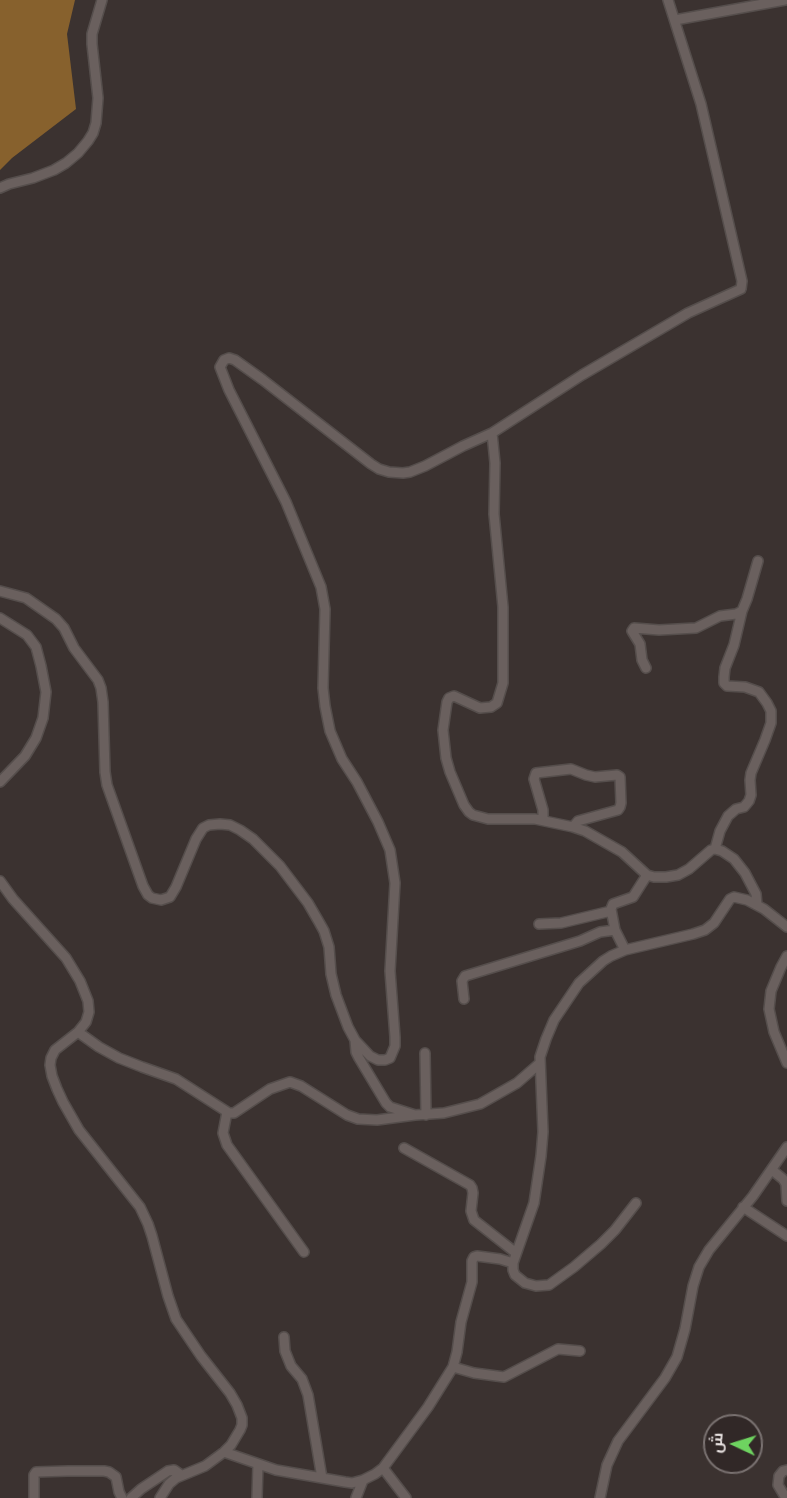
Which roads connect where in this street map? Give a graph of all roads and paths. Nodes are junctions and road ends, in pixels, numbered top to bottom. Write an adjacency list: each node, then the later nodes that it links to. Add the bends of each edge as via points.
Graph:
1 (102, 0): 5 (street, via 92,33 98,98 93,133 66,163)
2 (668, 0): 4 (street)
3 (784, 0): 4 (street)
4 (675, 20): 6 (street, via 701,104 741,289 688,313)
5 (0, 188)
6 (492, 433): 13 (street, via 495,531 503,607 503,683 497,703 491,707 480,708 454,696 449,698 443,730 446,758 460,796 473,815); 27 (street, via 417,470 389,472 355,453 235,360 224,360 220,367 286,502 321,586 325,609 323,688 330,731 378,822 392,861 395,883 390,971 395,1046 390,1058 378,1060)
7 (758, 561): 9 (street)
8 (0, 591): 27 (street, via 26,598 56,619 98,680 104,710 107,785 148,895 157,899 170,897 203,828 224,824 253,839 297,886 312,910 326,938 336,995)
9 (742, 611): 11 (street, via 699,627 634,628); 15 (street, via 724,683 759,692 771,711 771,723 751,773 749,801 728,816)
10 (0, 618): 12 (street, via 27,635 36,647 46,692 36,738)
11 (646, 668)
12 (0, 782)
13 (543, 820): 14 (street); 14 (street, via 536,773 571,769 595,777 620,777 618,810 578,821)
14 (573, 827): 16 (street, via 622,852)
15 (715, 849): 16 (street, via 678,875); 18 (street, via 741,866 756,894)
16 (647, 875): 19 (street, via 633,897 613,904)
17 (0, 881): 26 (street, via 66,958 80,981 89,1012)
18 (757, 905): 21 (street); 23 (street, via 734,897 705,930)
19 (611, 911): 20 (street); 22 (street)
20 (539, 924)
21 (787, 927)
22 (615, 930): 23 (street); 25 (street, via 465,976)
23 (625, 950): 29 (street, via 603,961 569,996 554,1020)
24 (787, 957): 30 (street, via 771,991 769,1009)
25 (464, 999)
26 (78, 1032): 31 (street, via 119,1058 176,1078); 46 (street, via 55,1050 50,1065 52,1076 80,1130 140,1207 176,1319 237,1405 242,1425)
27 (355, 1040): 32 (street, via 356,1052 386,1103)
28 (425, 1053): 33 (street)
29 (540, 1063): 33 (street, via 518,1083 480,1104); 42 (street, via 541,1156 532,1210)
30 (787, 1063)
31 (227, 1112): 32 (street, via 234,1113 264,1092 290,1082 358,1119); 41 (street, via 223,1133 227,1145)
32 (415, 1115): 33 (street)
33 (426, 1115)
34 (787, 1147): 36 (street)
35 (404, 1148): 42 (street, via 470,1185 474,1220)
36 (772, 1170): 37 (street, via 786,1184); 39 (street)
37 (787, 1201)
38 (636, 1203): 42 (street, via 601,1244 549,1285 536,1286 519,1280 513,1270)
39 (743, 1207): 40 (street); 61 (street, via 699,1267 677,1357 618,1441 607,1465)
40 (787, 1236)
41 (304, 1252)
42 (515, 1258): 45 (street, via 474,1257)
43 (284, 1338): 51 (street, via 291,1366 308,1395)
44 (580, 1351): 45 (street, via 558,1349 504,1377)
45 (453, 1367): 48 (street)
46 (224, 1452): 47 (street); 50 (street, via 205,1466)
47 (258, 1464): 51 (street); 58 (street)
48 (383, 1468): 52 (street); 60 (street)
49 (787, 1470): 53 (street, via 779,1476 778,1485)
50 (181, 1475): 56 (street, via 168,1471); 57 (street)
51 (322, 1478): 52 (street)
52 (363, 1480): 59 (street)
53 (787, 1496)
54 (34, 1498): 55 (street, via 34,1474 38,1471 104,1471 116,1477)
55 (122, 1498)
56 (131, 1498)
57 (160, 1498)
58 (257, 1498)
59 (356, 1498)
60 (406, 1498)
61 (600, 1498)

